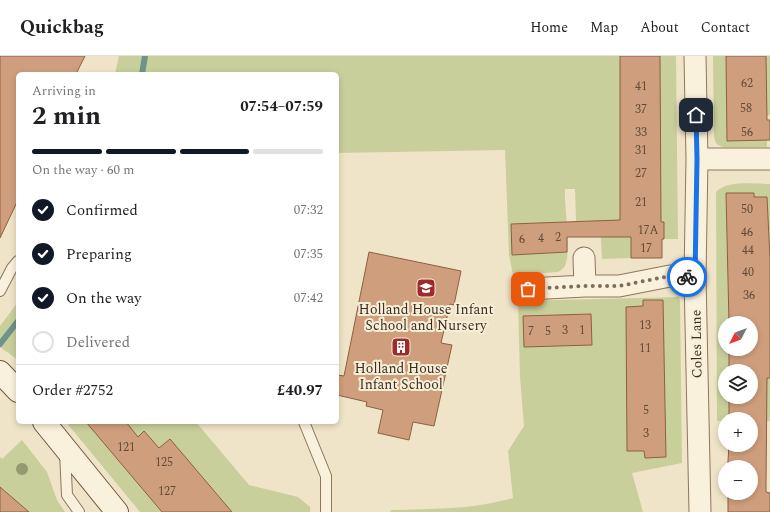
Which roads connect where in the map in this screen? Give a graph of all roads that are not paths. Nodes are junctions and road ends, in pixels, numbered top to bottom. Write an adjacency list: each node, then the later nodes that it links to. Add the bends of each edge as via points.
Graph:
1 (695, 56): 2 (street, Coles Lane)
2 (697, 159): 3 (street); 6 (street, Coles Lane)
3 (770, 159)
4 (584, 258): 7 (street)
5 (16, 263): 9 (lane)
6 (695, 277): 7 (street, via 670,276 619,286); 18 (street, Coles Lane)
7 (585, 286): 8 (street)
8 (528, 289)
9 (0, 291)
10 (0, 372): 11 (street)
11 (16, 388)
12 (46, 424): 14 (street)
13 (305, 424): 17 (lane, via 326,476)
14 (65, 449): 15 (lane, via 67,496); 16 (street)
15 (79, 512)
16 (117, 512)
17 (326, 512)
18 (700, 512)

